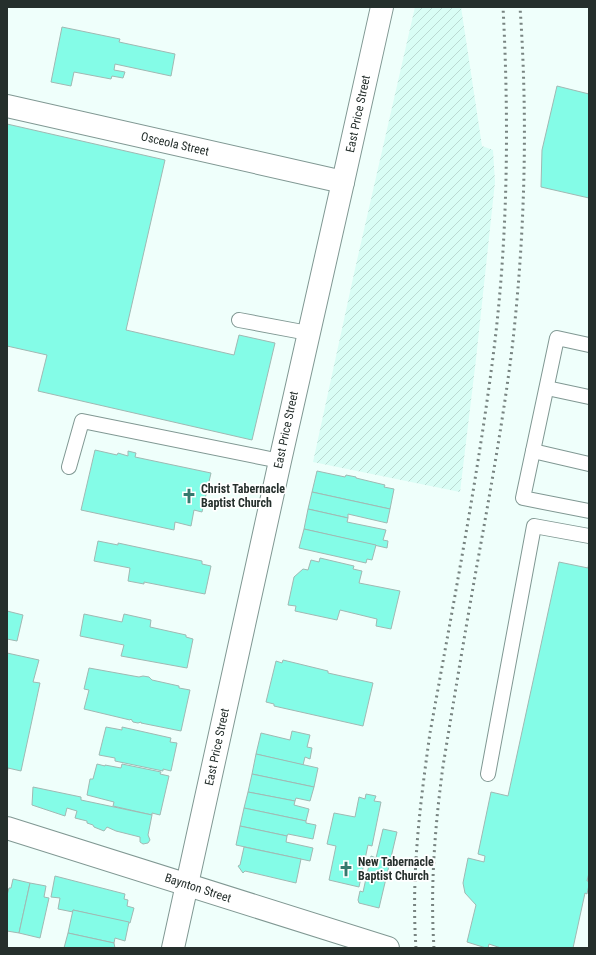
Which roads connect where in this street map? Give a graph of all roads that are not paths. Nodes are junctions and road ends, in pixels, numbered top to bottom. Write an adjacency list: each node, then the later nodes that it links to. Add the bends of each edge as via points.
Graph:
1 (382, 7): 3 (street, East Price Street)
2 (7, 106): 3 (street, Osceola Street)
3 (343, 182): 5 (street, East Price Street)
4 (239, 320): 5 (lane)
5 (308, 333): 10 (street, East Price Street)
6 (589, 345): 7 (lane, via 557,338)
7 (547, 388): 8 (lane); 9 (lane)
8 (589, 397)
9 (533, 452): 11 (lane); 13 (lane, via 523,498)
10 (280, 461): 12 (lane, via 82,421); 17 (street, East Price Street)
11 (589, 464)
12 (69, 467)
13 (589, 510)
14 (589, 536): 15 (lane, via 534,526)
15 (488, 774)
16 (7, 828): 17 (street, Baynton Street)
17 (187, 885): 18 (street, Baynton Street); 19 (street, East Price Street)
18 (385, 947)
19 (173, 948)

